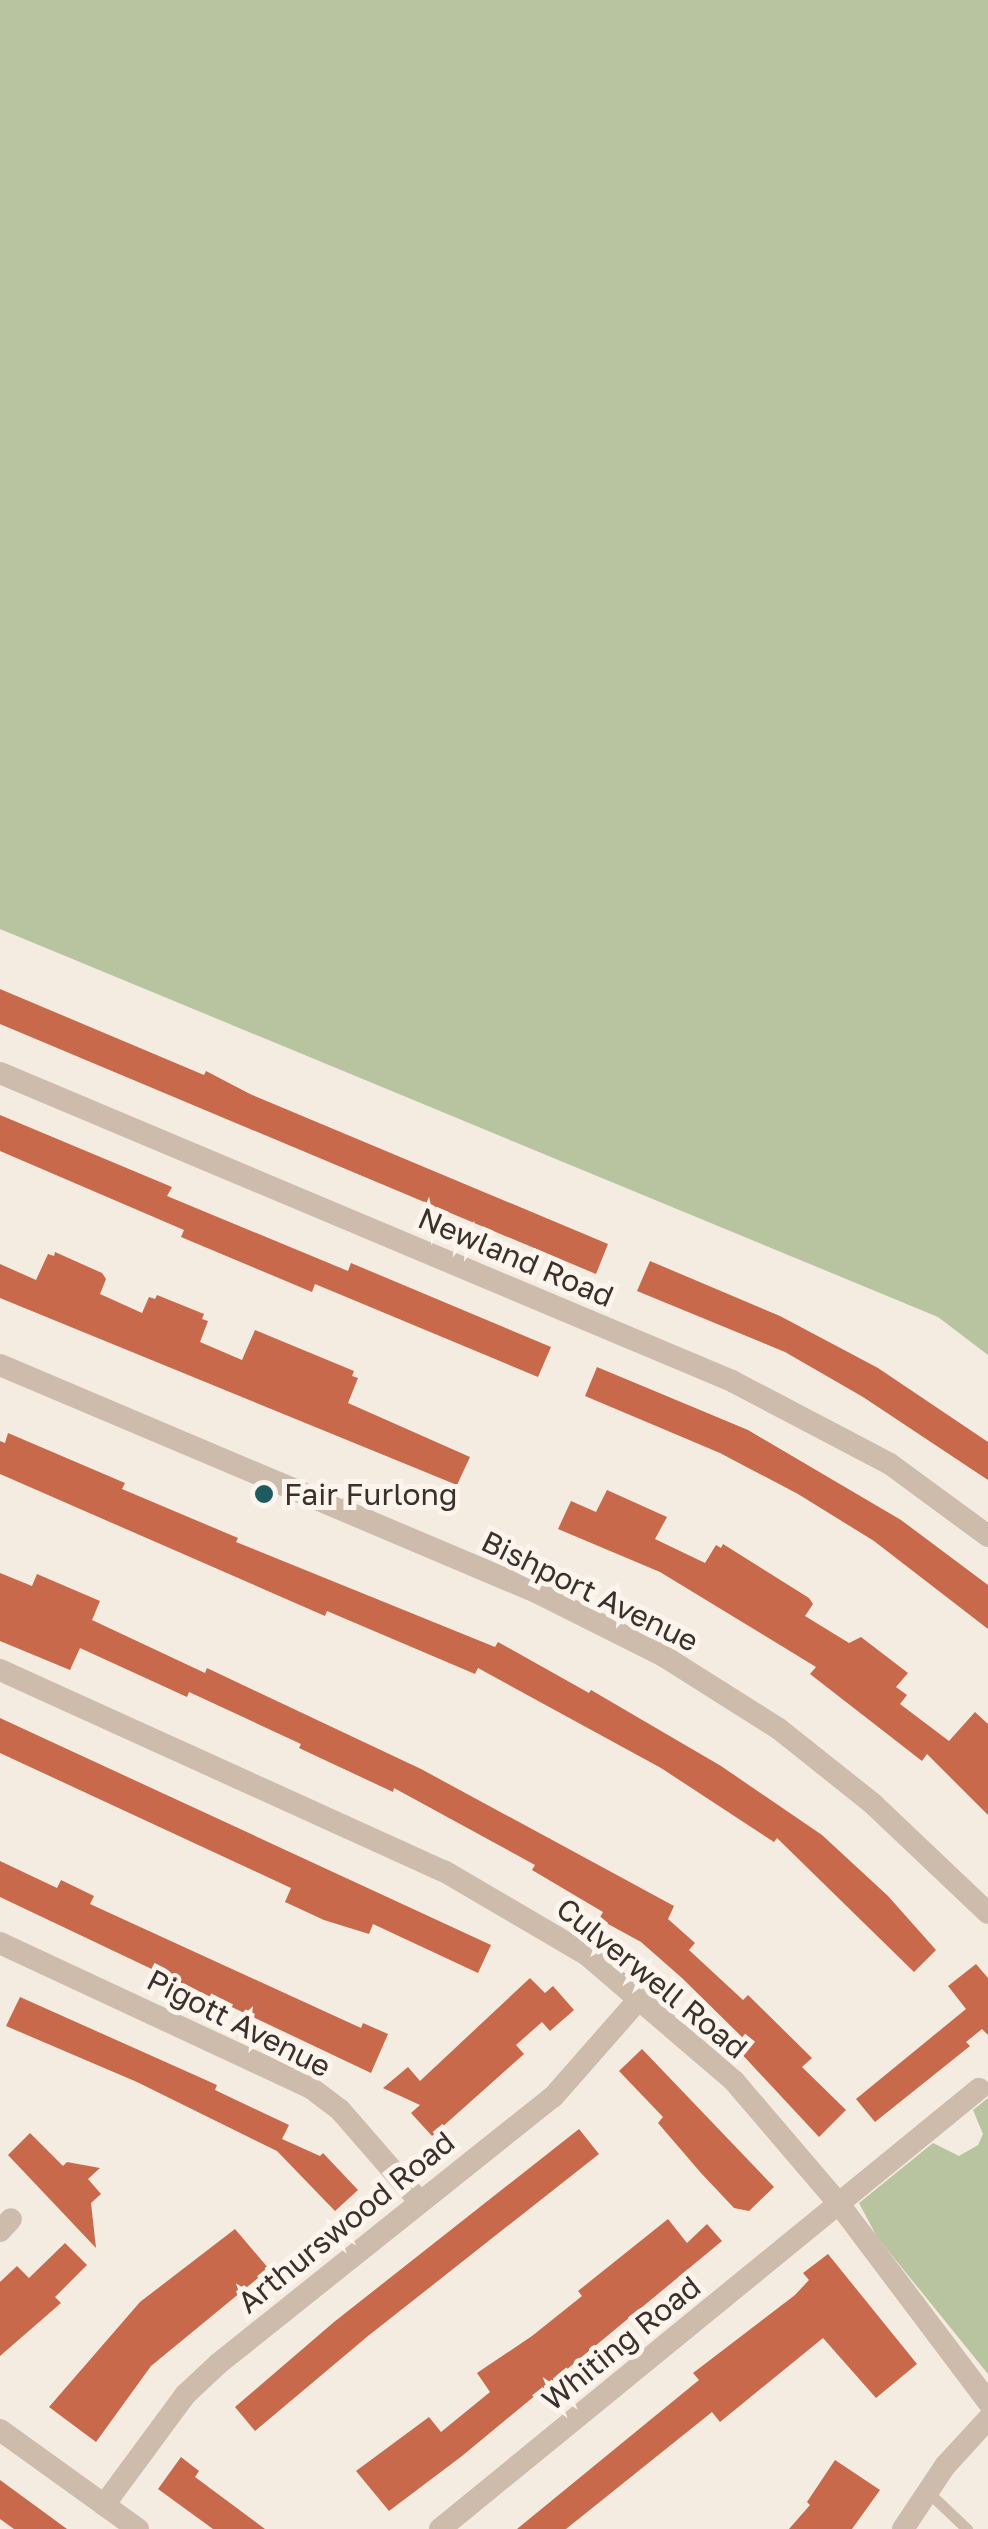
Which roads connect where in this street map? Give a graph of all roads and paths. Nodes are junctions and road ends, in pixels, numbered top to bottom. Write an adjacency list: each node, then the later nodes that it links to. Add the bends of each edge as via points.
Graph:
1 (0, 1073): 3 (street, Newland Road, via 732,1381 890,1464)
2 (0, 1365): 5 (street, Bishport Avenue, via 536,1592 662,1655 780,1729 872,1803)
3 (988, 1536)
4 (0, 1670): 7 (street, Culverwell Road, via 444,1870 587,1955)
5 (988, 1913)
6 (0, 1943): 9 (street, Pigott Avenue, via 311,2088 340,2110)
7 (639, 1999): 9 (street, Arthurswood Road, via 553,2097); 10 (street, Culverwell Road, via 734,2081)
8 (979, 2088): 10 (street, Whiting Road)
9 (419, 2201): 15 (street, Arthurswood Road, via 218,2364 185,2396)
10 (840, 2204): 11 (street, Culverwell Road); 17 (street, Whiting Road)
11 (988, 2402)
12 (988, 2420): 14 (street)
13 (0, 2430): 15 (street)
14 (928, 2492): 18 (street); 19 (lane)
15 (104, 2505): 16 (street)
16 (138, 2529)
17 (440, 2529)
18 (903, 2529)
19 (966, 2529)

